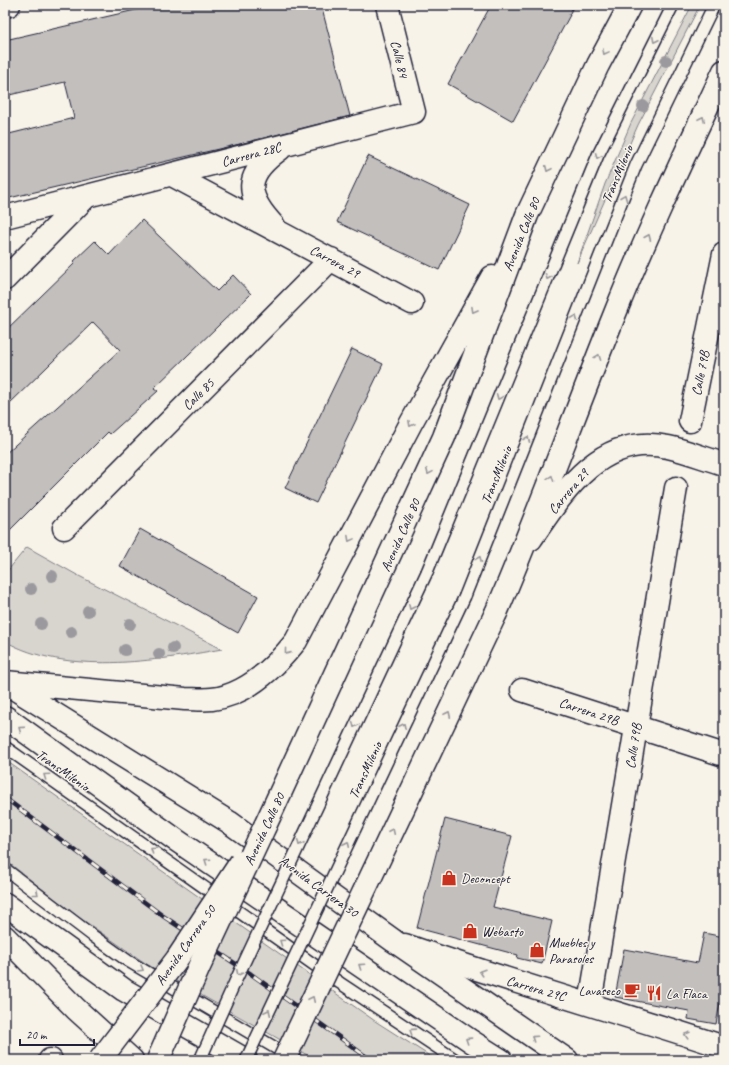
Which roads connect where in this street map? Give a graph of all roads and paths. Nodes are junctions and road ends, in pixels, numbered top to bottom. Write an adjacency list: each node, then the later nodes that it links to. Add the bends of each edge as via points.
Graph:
1 (9, 5): 6 (main road)
2 (387, 5): 8 (main road, Calle 84)
3 (630, 5): 12 (main road, Avenida Calle 80, one-way to 12, via 598,65)
4 (673, 5): 40 (lane, TransMilenio, one-way to 40, bridge, via 598,155 427,572)
5 (714, 5): 41 (lane, TransMilenio, one-way to 5, bridge, via 465,596 636,165)
6 (5, 6)
7 (724, 71): 23 (main road, one-way to 7, via 614,315)
8 (414, 112): 9 (main road, Carrera 28C)
9 (283, 146): 10 (main road, Carrera 28C); 14 (main road, Carrera 29, via 261,163 254,174 252,186 254,198 260,209)
10 (172, 175): 11 (main road, Carrera 28C); 14 (main road, Carrera 29)
11 (87, 196): 13 (main road, Carrera 28C); 17 (main road)
12 (527, 215): 24 (main road, one-way to 24, via 411,423 296,641 282,659 246,686 213,699 185,699); 30 (main road, Avenida Calle 80, one-way to 30, via 444,437 392,555)
13 (5, 218)
14 (279, 232): 16 (main road, Carrera 29)
15 (724, 254): 19 (main road, Calle 79B)
16 (331, 259): 18 (main road, Carrera 29); 22 (main road, Calle 85)
17 (5, 279)
18 (412, 303)
19 (690, 421)
20 (724, 464): 23 (main road, Carrera 29, via 668,447 629,448 611,454 591,465 576,478 559,498)
21 (676, 488): 27 (main road, Calle 79B)
22 (64, 528)
23 (521, 554): 42 (main road, one-way to 23, bridge, via 496,613)
24 (5, 683): 34 (main road, Avenida Carrera 30, via 230,822)
25 (522, 690): 27 (main road, Carrera 29B)
26 (5, 717): 45 (main road, one-way to 26, via 176,840)
27 (636, 726): 29 (main road, Carrera 29B); 35 (main road, Calle 79B)
28 (5, 748): 44 (lane, TransMilenio, one-way to 28, via 340,983)
29 (724, 755)
30 (265, 826): 37 (main road, Avenida Carrera 50, bridge, via 177,959); 39 (main road, Avenida Calle 80, bridge, via 198,967)
31 (5, 869): 43 (lane, one-way to 43, via 128,961)
32 (5, 904): 41 (main road, via 124,990)
33 (5, 937): 38 (main road, via 76,1009)
34 (394, 941): 35 (main road, Carrera 29C, one-way to 34, via 482,972); 46 (main road, Avenida Carrera 30, one-way to 34)
35 (590, 1003): 36 (main road, Carrera 29C, one-way to 35)
36 (724, 1047)
37 (100, 1060)
38 (132, 1060)
39 (158, 1060)
40 (200, 1060)
41 (246, 1060)
42 (284, 1060)
43 (296, 1060)
44 (456, 1060)
45 (501, 1060)
46 (567, 1060)

